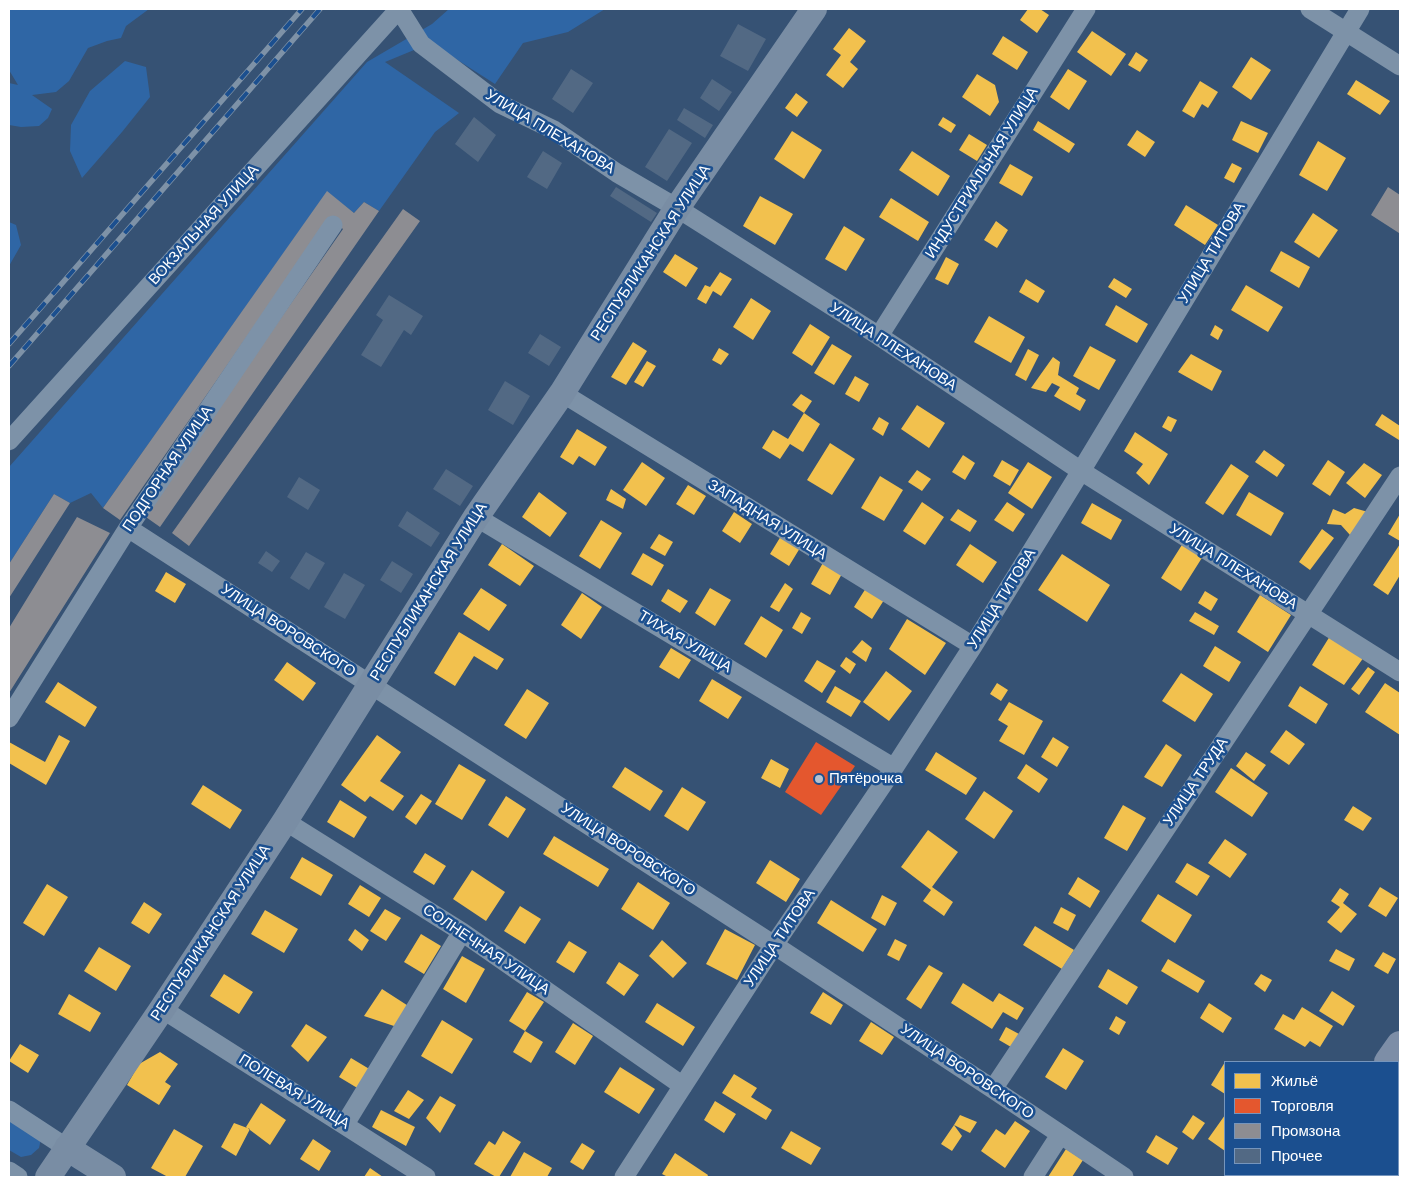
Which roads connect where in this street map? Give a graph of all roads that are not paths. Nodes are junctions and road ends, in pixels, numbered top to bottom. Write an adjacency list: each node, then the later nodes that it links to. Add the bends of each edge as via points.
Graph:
1 (399, 9): 8 (street, УЛИЦА ПЛЕХАНОВА, via 421,44 500,104 554,130 617,173); 12 (street, ВОКЗАЛЬНАЯ УЛИЦА)
2 (814, 9): 8 (street, РЕСПУБЛИКАНСКАЯ УЛИЦА)
3 (1086, 9): 10 (street, ИНДУСТРИАЛЬНАЯ УЛИЦА)
4 (1310, 9): 6 (street)
5 (1360, 9): 6 (street, УЛИЦА ТИТОВА)
6 (1346, 31): 7 (street); 13 (street, УЛИЦА ТИТОВА)
7 (1400, 66)
8 (677, 208): 10 (street, УЛИЦА ПЛЕХАНОВА); 11 (street, РЕСПУБЛИКАНСКАЯ УЛИЦА)
9 (333, 225): 16 (street, ПОДГОРНАЯ УЛИЦА)
10 (879, 336): 13 (street, УЛИЦА ПЛЕХАНОВА)
11 (562, 393): 15 (street, РЕСПУБЛИКАНСКАЯ УЛИЦА); 18 (street, ЗАПАДНАЯ УЛИЦА)
12 (9, 441)
13 (1081, 471): 17 (street, УЛИЦА ПЛЕХАНОВА); 18 (street, УЛИЦА ТИТОВА)
14 (1400, 476): 17 (street, УЛИЦА ТРУДА)
15 (476, 517): 20 (street, РЕСПУБЛИКАНСКАЯ УЛИЦА); 22 (street, ТИХАЯ УЛИЦА)
16 (128, 528): 20 (street, УЛИЦА ВОРОВСКОГО); 21 (street, ПОДГОРНАЯ УЛИЦА)
17 (1308, 615): 19 (street, УЛИЦА ПЛЕХАНОВА); 30 (street, УЛИЦА ТРУДА)
18 (973, 646): 22 (street, УЛИЦА ТИТОВА)
19 (1400, 672)
20 (371, 685): 23 (street, РЕСПУБЛИКАНСКАЯ УЛИЦА); 25 (street, УЛИЦА ВОРОВСКОГО)
21 (9, 718)
22 (894, 768): 25 (street, УЛИЦА ТИТОВА)
23 (284, 820): 24 (street, СОЛНЕЧНАЯ УЛИЦА); 26 (street, РЕСПУБЛИКАНСКАЯ УЛИЦА)
24 (462, 932): 29 (street, СОЛНЕЧНАЯ УЛИЦА); 32 (street)
25 (774, 945): 29 (street, УЛИЦА ТИТОВА); 30 (street, УЛИЦА ВОРОВСКОГО)
26 (162, 1008): 32 (street, ПОЛЕВАЯ УЛИЦА); 34 (street, РЕСПУБЛИКАНСКАЯ УЛИЦА)
27 (1400, 1045): 28 (main road)
28 (1389, 1061)
29 (683, 1086): 40 (street, УЛИЦА ТИТОВА)
30 (992, 1089): 33 (street, УЛИЦА ВОРОВСКОГО)
31 (9, 1110): 34 (street)
32 (345, 1124): 39 (street, ПОЛЕВАЯ УЛИЦА)
33 (1060, 1135): 41 (street); 42 (street, УЛИЦА ВОРОВСКОГО)
34 (67, 1148): 37 (street, РЕСПУБЛИКАНСКАЯ УЛИЦА); 38 (street)
35 (9, 1172): 36 (street)
36 (18, 1177)
37 (48, 1177)
38 (113, 1177)
39 (426, 1177)
40 (624, 1177)
41 (1033, 1177)
42 (1124, 1177)

